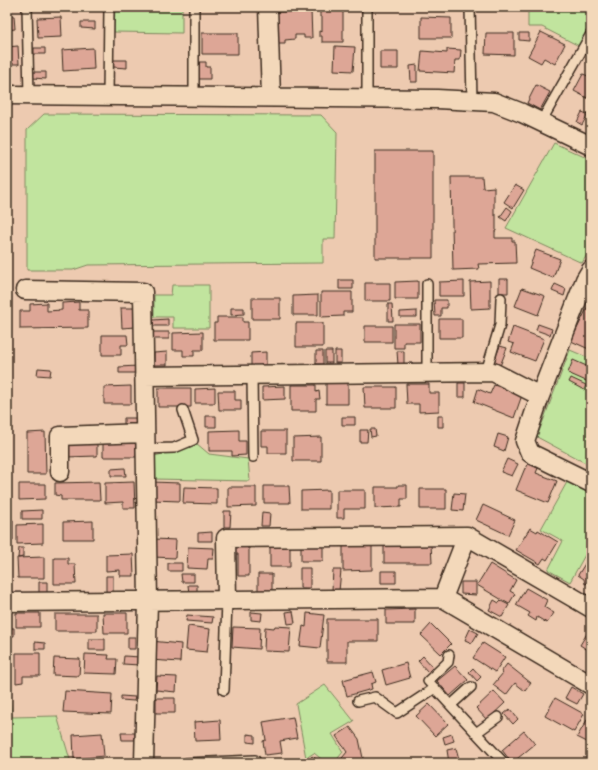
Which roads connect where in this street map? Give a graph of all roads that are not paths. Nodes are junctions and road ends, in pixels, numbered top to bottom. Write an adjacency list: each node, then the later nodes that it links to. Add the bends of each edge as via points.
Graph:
1 (27, 7): 9 (lane)
2 (109, 7): 10 (lane)
3 (194, 7): 11 (lane)
4 (268, 7): 12 (street)
5 (367, 7): 13 (lane)
6 (470, 7): 14 (lane)
7 (591, 34): 15 (lane)
8 (7, 95): 9 (street)
9 (29, 96): 10 (street)
10 (108, 96): 11 (street)
11 (194, 97): 12 (street)
12 (271, 97): 13 (street)
13 (367, 98): 14 (street)
14 (472, 101): 15 (street, via 494,102)
15 (541, 122): 16 (street)
16 (591, 146)
17 (589, 278): 25 (street)
18 (427, 284): 22 (lane)
19 (25, 290): 24 (street, via 142,292)
20 (501, 298): 21 (lane, via 500,325)
21 (486, 372): 22 (street); 25 (street, via 493,372)
22 (427, 373): 23 (street)
23 (252, 375): 24 (street); 28 (lane)
24 (144, 376): 27 (street)
25 (540, 396): 30 (street, via 525,442 530,453)
26 (184, 410): 27 (lane, via 193,440 174,448)
27 (145, 441): 29 (street, via 60,436); 34 (street)
28 (254, 457)
29 (60, 472)
30 (591, 483)
31 (468, 536): 32 (street); 33 (street, via 226,538); 36 (street)
32 (444, 598): 33 (street); 38 (street)
33 (227, 600): 34 (street); 41 (lane)
34 (148, 601): 35 (street); 47 (street)
35 (7, 602)
36 (591, 608)
37 (449, 655): 40 (lane, via 448,662 428,681)
38 (591, 685)
39 (471, 687): 43 (lane)
40 (435, 688): 42 (lane, via 397,713 375,697); 43 (lane)
41 (224, 690)
42 (358, 701)
43 (451, 705): 45 (lane)
44 (498, 717): 45 (lane)
45 (476, 733): 49 (lane)
46 (255, 760): 48 (lane)
47 (144, 763)
48 (187, 763)
49 (504, 763)

